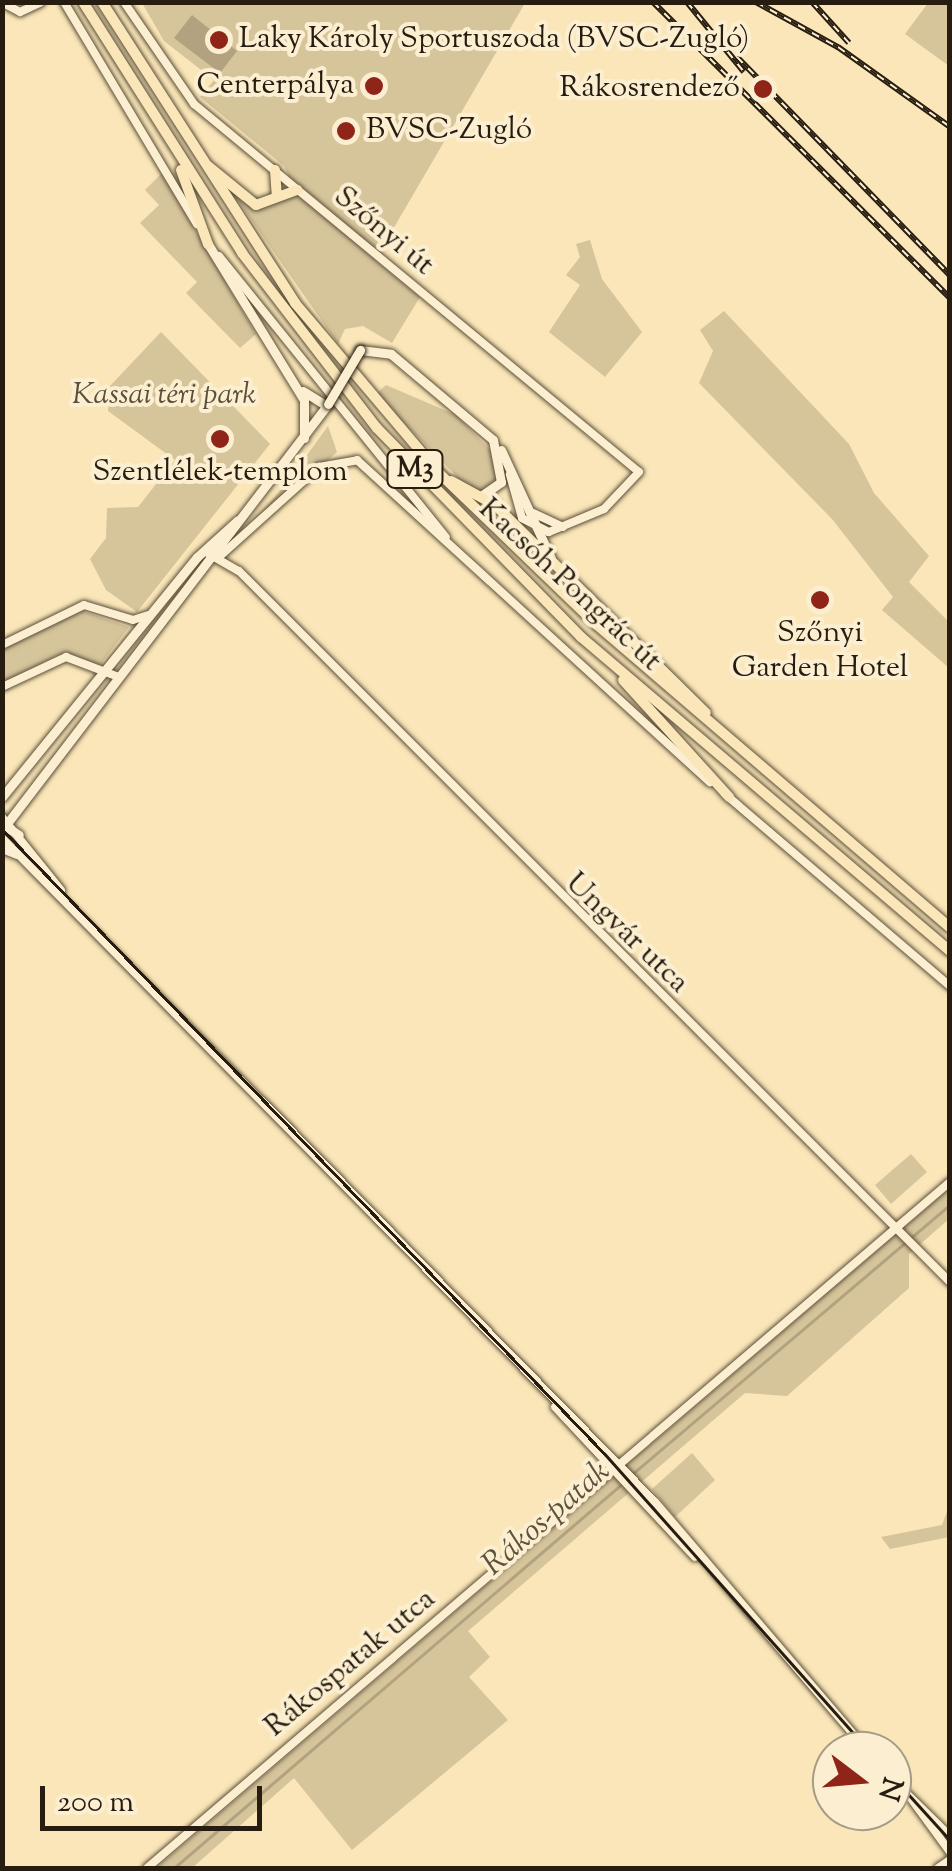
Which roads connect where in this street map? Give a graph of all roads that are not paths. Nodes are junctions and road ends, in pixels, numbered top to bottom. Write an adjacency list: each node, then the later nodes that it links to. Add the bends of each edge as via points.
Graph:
1 (41, 2): 6 (street, via 20,12)
2 (64, 2): 12 (street, Kacsóh Pongrác út)
3 (82, 2): 7 (main road, Kacsóh Pongrác út / M3)
4 (102, 2): 8 (main road, Kacsóh Pongrác út / M3)
5 (124, 2): 9 (street, Szőnyi út, via 178,88)
6 (5, 4)
7 (176, 155): 12 (main road); 30 (main road, Kacsóh Pongrác út / M3, via 377,428)
8 (200, 160): 11 (main road, via 248,203); 17 (main road, Kacsóh Pongrác út / M3, via 330,351)
9 (275, 170): 10 (street, Szőnyi út); 11 (main road)
10 (298, 190): 11 (main road); 21 (street, Szőnyi út, via 639,472)
11 (277, 196)
12 (208, 244): 13 (main road); 27 (street, Kacsóh Pongrác út)
13 (294, 382): 14 (main road); 16 (main road, via 308,416)
14 (327, 405): 15 (main road, bridge, via 360,350 391,354); 16 (main road)
15 (496, 445): 18 (main road, via 501,482); 19 (main road); 22 (street, via 522,518)
16 (300, 449): 20 (main road)
17 (440, 474): 18 (main road); 34 (main road, Kacsóh Pongrác út / M3)
18 (481, 496): 26 (main road)
19 (533, 512): 21 (street, via 554,526); 22 (main road)
20 (244, 516): 24 (main road); 25 (main road)
21 (577, 525): 23 (street)
22 (539, 531): 23 (street); 26 (main road)
23 (560, 532): 26 (street, via 550,544)
24 (196, 556): 25 (street); 28 (main road)
25 (219, 556): 27 (street, Kacsóh Pongrác út, via 333,460 364,464); 31 (main road); 48 (street, Ungvár utca)
26 (552, 562): 34 (main road)
27 (472, 567): 38 (street, Kacsóh Pongrác út)
28 (152, 612): 29 (street, via 134,620 88,604); 32 (main road)
29 (2, 644)
30 (607, 660): 38 (main road); 45 (main road, Kacsóh Pongrác út / M3)
31 (120, 677): 32 (street); 39 (main road)
32 (97, 679): 33 (street, via 66,657); 35 (main road)
33 (2, 687)
34 (719, 730): 44 (main road, Kacsóh Pongrác út / M3)
35 (24, 770): 36 (main road); 37 (main road)
36 (2, 786)
37 (2, 797)
38 (730, 798): 46 (street, Kacsóh Pongrác út)
39 (4, 826): 40 (main road); 42 (street)
40 (18, 835): 43 (street)
41 (2, 848): 42 (main road)
42 (16, 854): 43 (street)
43 (64, 894): 50 (street)
44 (950, 928)
45 (950, 950)
46 (950, 986)
47 (950, 1182): 48 (street, Rákospatak utca)
48 (897, 1231): 49 (street, Ungvár utca); 50 (street, Rákospatak utca)
49 (950, 1282)
50 (619, 1472): 51 (street); 56 (street, Rákospatak utca)
51 (850, 1731)
52 (912, 1800): 53 (street); 54 (street)
53 (950, 1836)
54 (950, 1852)
55 (950, 1860): 57 (street)
56 (146, 1868)
57 (938, 1868)

